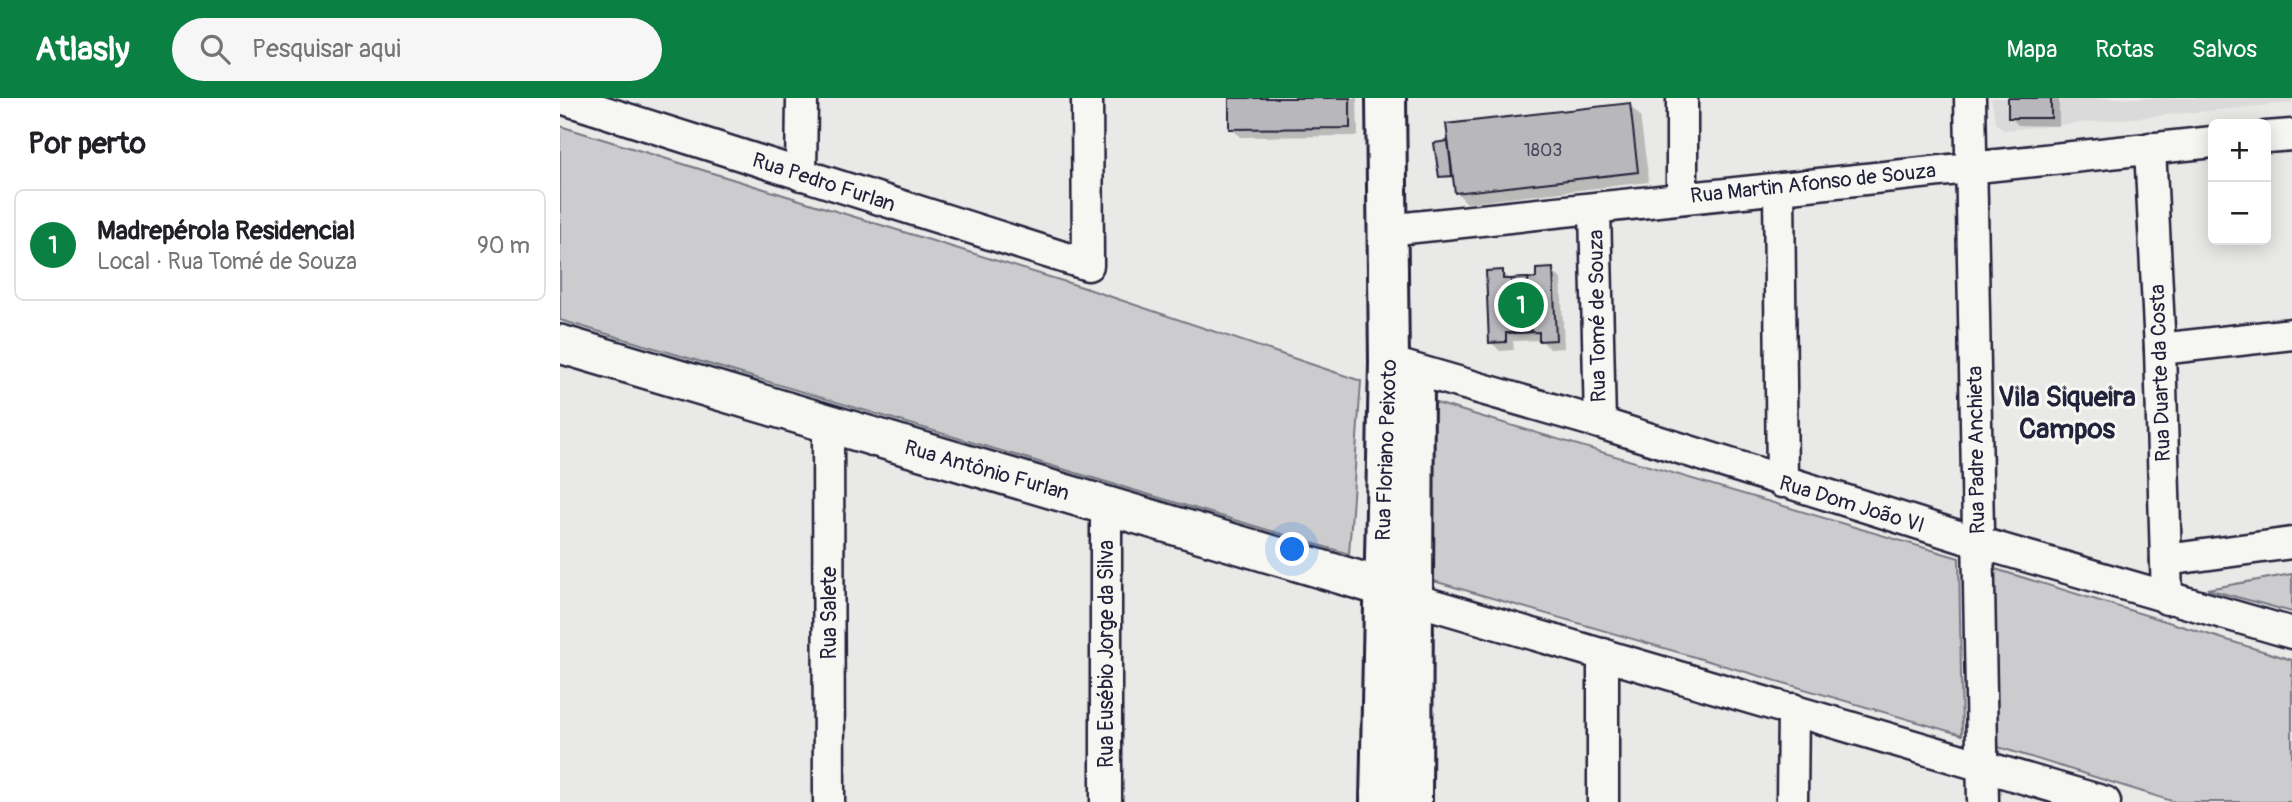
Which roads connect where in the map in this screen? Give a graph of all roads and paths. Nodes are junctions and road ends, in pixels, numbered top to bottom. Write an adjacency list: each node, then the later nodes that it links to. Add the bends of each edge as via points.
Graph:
1 (561, 98): 13 (street, Rua Pedro Furlan)
2 (802, 98): 13 (street)
3 (1087, 98): 13 (street, Rua Pedro Furlan, via 1088,265)
4 (1386, 98): 17 (main road, Rua Floriano Peixoto)
5 (1413, 98): 17 (main road, Rua Floriano Peixoto)
6 (1682, 98): 15 (street)
7 (1970, 98): 12 (street, Rua Padre Anchieta)
8 (2292, 135): 9 (street)
9 (2271, 137)
10 (2208, 142): 11 (street, Rua Martin Afonso de Souza)
11 (2150, 148): 12 (street, Rua Martin Afonso de Souza); 20 (street, Rua Duarte da Costa)
12 (1971, 166): 14 (street, Rua Martin Afonso de Souza); 26 (street, Rua Padre Anchieta)
13 (801, 174)
14 (1779, 189): 15 (street, Rua Martin Afonso de Souza); 24 (street)
15 (1682, 198): 16 (street, Rua Martin Afonso de Souza)
16 (1595, 209): 17 (street, Rua Martin Afonso de Souza); 23 (street, Rua Tomé de Souza)
17 (1400, 230): 21 (main road, Rua Floriano Peixoto)
18 (2292, 334): 20 (street)
19 (560, 344): 22 (street, Rua Antônio Furlan)
20 (2160, 349): 28 (street, Rua Duarte da Costa)
21 (1401, 366): 23 (street, Rua Dom João VI); 29 (main road, Rua Floriano Peixoto)
22 (828, 423): 25 (street, Rua Antônio Furlan); 35 (street, Rua Salete)
23 (1600, 423): 24 (street, Rua Dom João VI)
24 (1782, 482): 26 (street, Rua Dom João VI)
25 (1106, 505): 29 (street, Rua Antônio Furlan); 36 (street, Rua Eusébio Jorge da Silva)
26 (1977, 542): 30 (street, Rua Dom João VI); 34 (street, Rua Padre Anchieta)
27 (2292, 543): 28 (street)
28 (2166, 560): 30 (street, Rua Duarte da Costa)
29 (1397, 593): 32 (street); 37 (main road, Rua Floriano Peixoto); 38 (main road, Rua Floriano Peixoto)
30 (2167, 598): 31 (street, Rua Dom João VI)
31 (2292, 633)
32 (1603, 654): 33 (street); 39 (street)
33 (1793, 709): 34 (street); 40 (street)
34 (1983, 766): 41 (street, Rua Padre Anchieta); 42 (street)
35 (829, 802)
36 (1106, 802)
37 (1380, 802)
38 (1412, 802)
39 (1604, 802)
40 (1792, 802)
41 (1983, 802)
42 (2105, 802)

